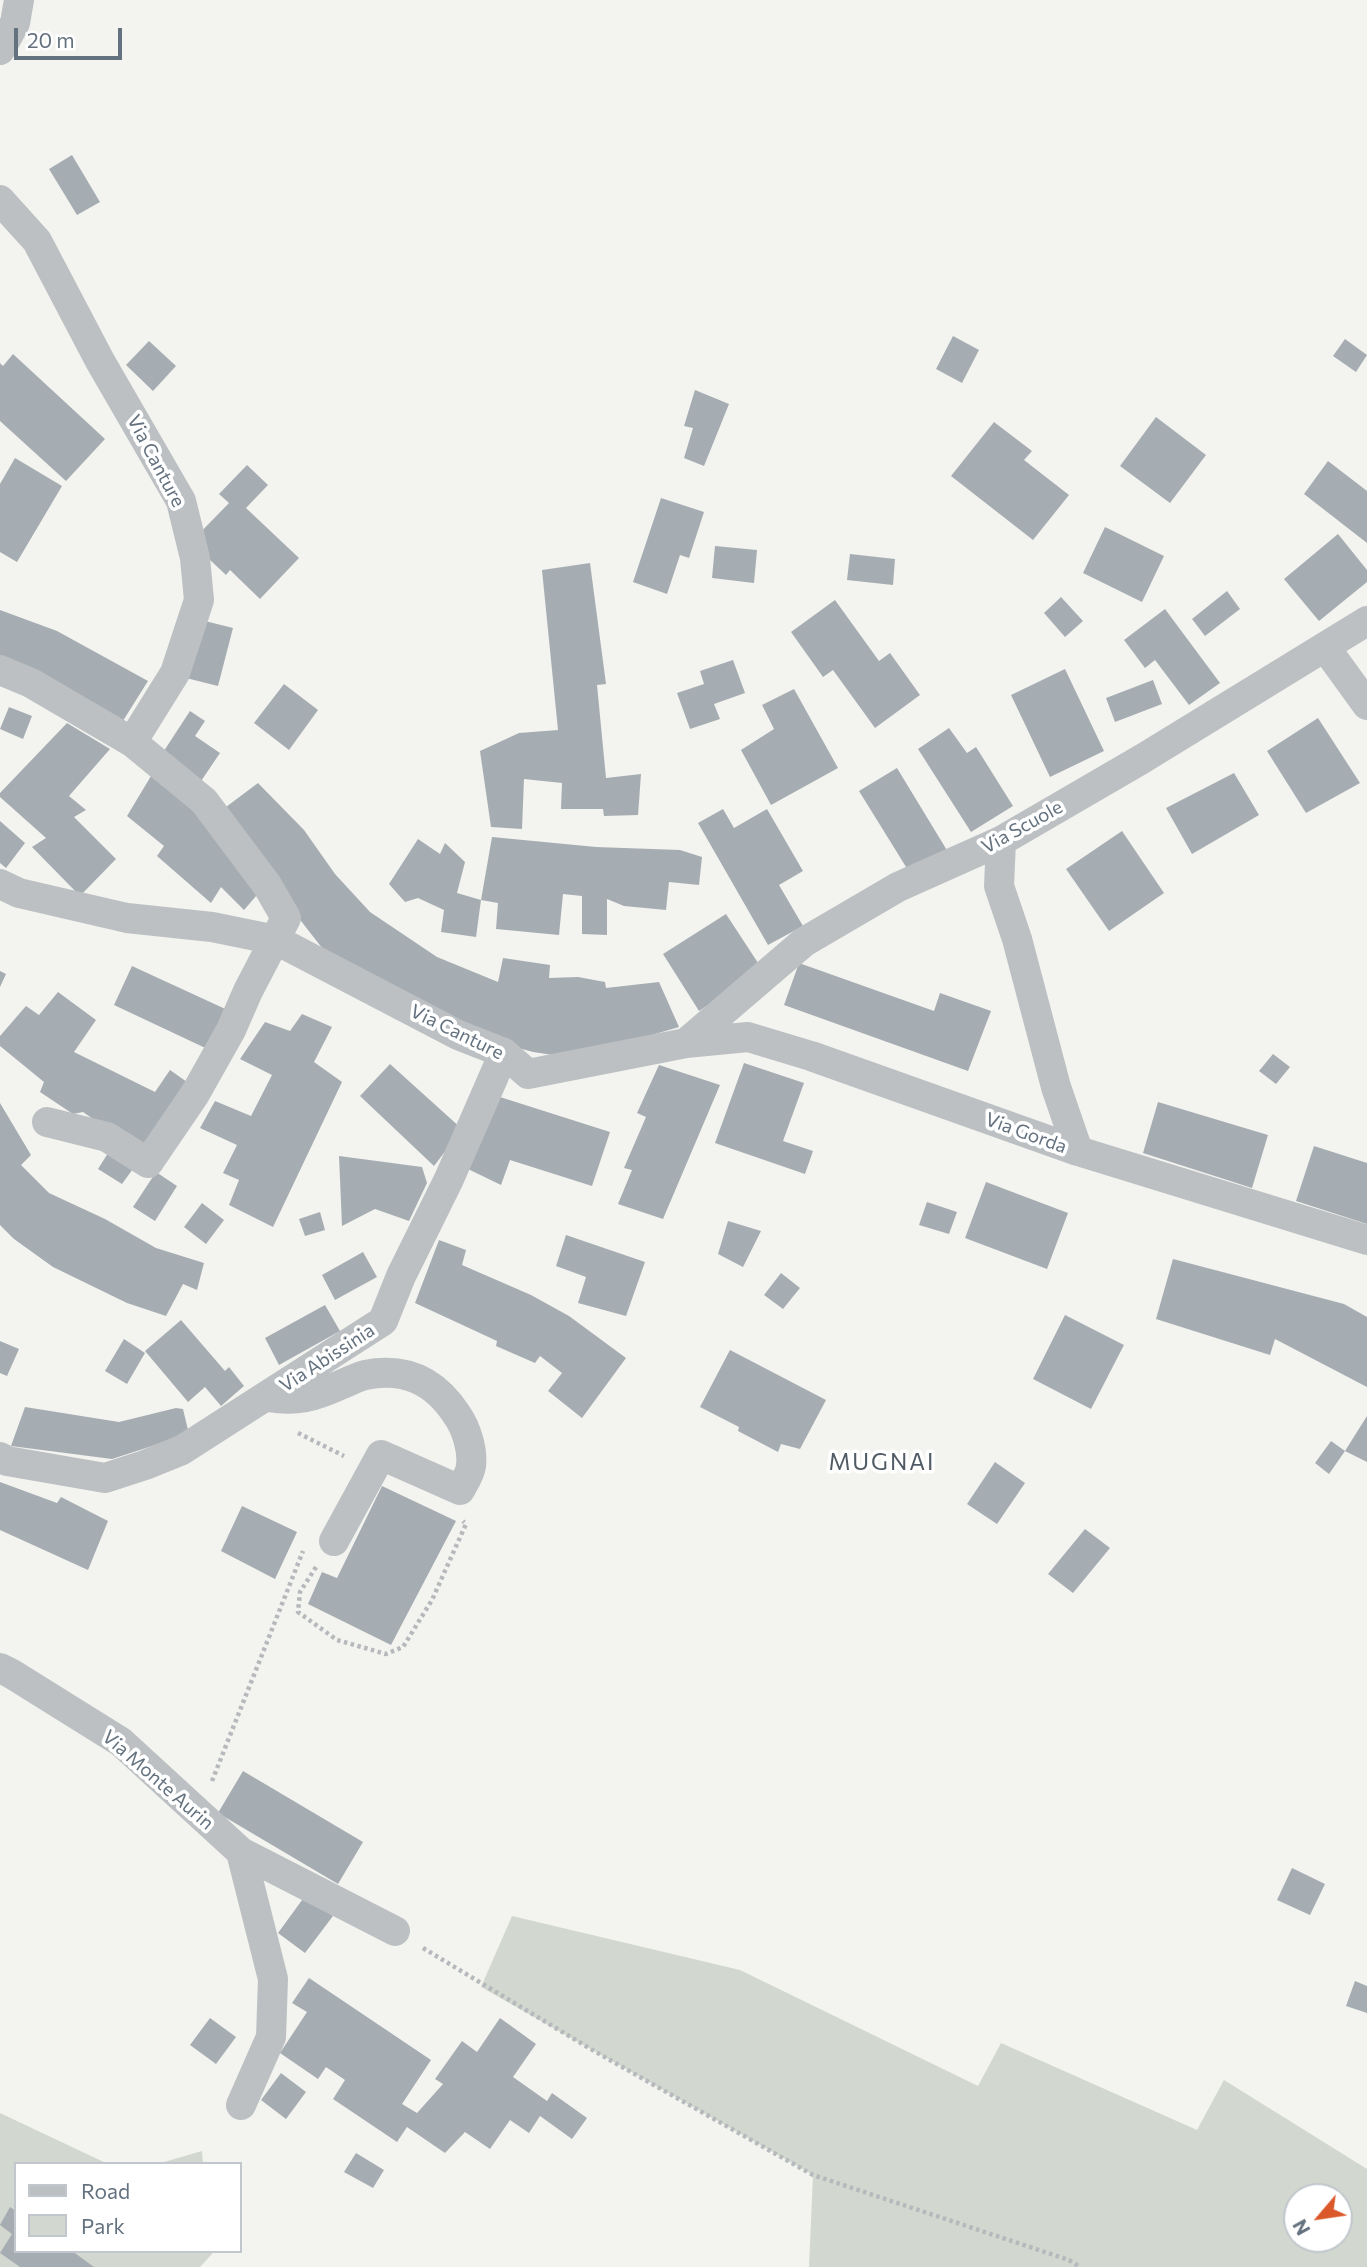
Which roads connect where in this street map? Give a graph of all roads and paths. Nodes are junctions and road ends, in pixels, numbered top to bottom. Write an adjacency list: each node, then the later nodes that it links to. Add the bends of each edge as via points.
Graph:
1 (19, 0): 2 (street, via 15,23)
2 (0, 50)
3 (0, 200): 8 (street, Via Canture, via 37,241 181,501 195,558 199,600 175,673)
4 (1367, 621): 5 (street, Via Scuole)
5 (1325, 647): 7 (street); 9 (street, Via Scuole)
6 (0, 670): 8 (street)
7 (1367, 705)
8 (132, 741): 11 (street, via 204,801 267,886 286,918)
9 (1001, 841): 12 (street, Via Scuole, via 898,887 804,942); 15 (street, via 999,886)
10 (0, 884): 11 (street, Via Canture, via 19,893 127,918)
11 (276, 940): 13 (street, Via Canture, via 458,1035); 14 (street, via 195,1094 148,1163 107,1137)
12 (686, 1043): 13 (street, Via Canture, via 528,1074); 15 (street, Via Gorda, via 748,1037)
13 (504, 1053): 17 (street, Via Abissinia, via 383,1321)
14 (47, 1122)
15 (1078, 1151): 16 (street, Via Gorda)
16 (1367, 1240)
17 (268, 1396): 19 (street, Via Abissinia, via 182,1450 105,1478); 21 (street, via 289,1401 321,1394 364,1375 395,1373 421,1379 442,1394 469,1443 471,1466)
18 (291, 1430): 20 (path)
19 (0, 1457)
20 (349, 1458)
21 (460, 1490): 22 (street, via 381,1455); 22 (path, via 454,1512 466,1524 432,1600 403,1647 386,1654 337,1640 298,1612 300,1592)
22 (321, 1541): 24 (path)
23 (0, 1668): 25 (street, Via Monte Aurin, via 121,1742)
24 (209, 1786)
25 (242, 1853): 26 (street, Via Monte Aurin); 27 (street, via 273,1979 271,2037)
26 (395, 1931): 28 (path, via 813,2175)
27 (241, 2105)
28 (1080, 2267)

